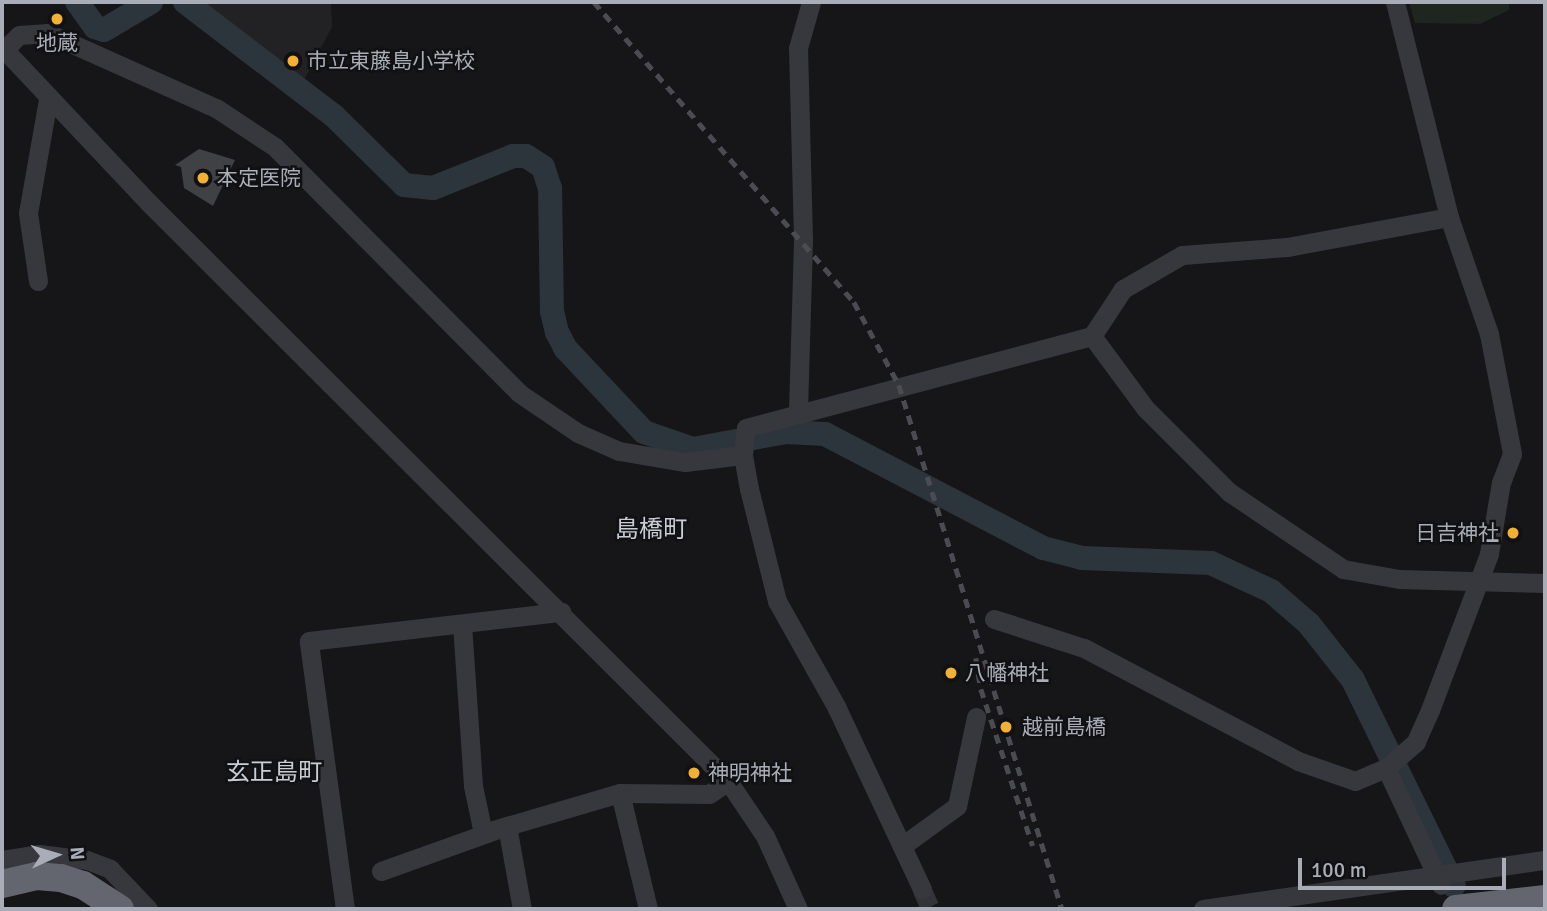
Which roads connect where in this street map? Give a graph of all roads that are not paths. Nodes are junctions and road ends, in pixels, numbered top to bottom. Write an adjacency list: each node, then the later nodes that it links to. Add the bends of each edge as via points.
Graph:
1 (810, 2): 8 (street, via 798,48 803,238)
2 (1395, 2): 5 (street)
3 (3, 49): 4 (street); 9 (street, via 19,35 48,33 216,108 246,128 275,148 519,393 578,433 620,451 685,462)
4 (48, 99): 6 (street, via 28,213); 12 (street)
5 (1449, 217): 7 (street, via 1287,247 1182,255 1122,289); 10 (street, via 1489,334 1513,454 1501,482 1489,554)
6 (38, 281)
7 (1092, 336): 8 (street); 10 (street, via 1145,408 1229,492 1327,559 1364,575)
8 (798, 410): 9 (street, via 746,428)
9 (744, 446): 21 (street, via 764,562 777,601 837,708)
10 (1479, 582): 11 (street); 16 (street, via 1416,742)
11 (1545, 583)
12 (561, 612): 14 (street); 17 (street)
13 (994, 619): 16 (street, via 1084,648 1298,761 1354,781)
14 (462, 624): 20 (street, via 473,786); 33 (street, via 309,641)
15 (976, 718): 21 (street, via 957,806)
16 (1392, 764): 25 (street)
17 (728, 781): 18 (street, via 709,794); 36 (street, via 765,836)
18 (620, 793): 19 (street); 35 (street)
19 (507, 826): 20 (street); 34 (street)
20 (483, 833): 24 (street)
21 (902, 846): 27 (street)
22 (2, 860): 32 (street, via 39,854 87,860 110,869)
23 (1545, 860): 25 (street)
24 (381, 871)
25 (1443, 875): 37 (street)
26 (2, 884): 31 (highway, via 37,876 61,878 83,885)
27 (922, 889)
28 (1545, 899): 38 (highway)
29 (2, 905): 30 (highway, via 33,895 54,895)
30 (91, 909)
31 (120, 909)
32 (148, 909)
33 (345, 909)
34 (522, 909)
35 (648, 909)
36 (798, 909)
37 (1203, 909)
38 (1456, 909)

